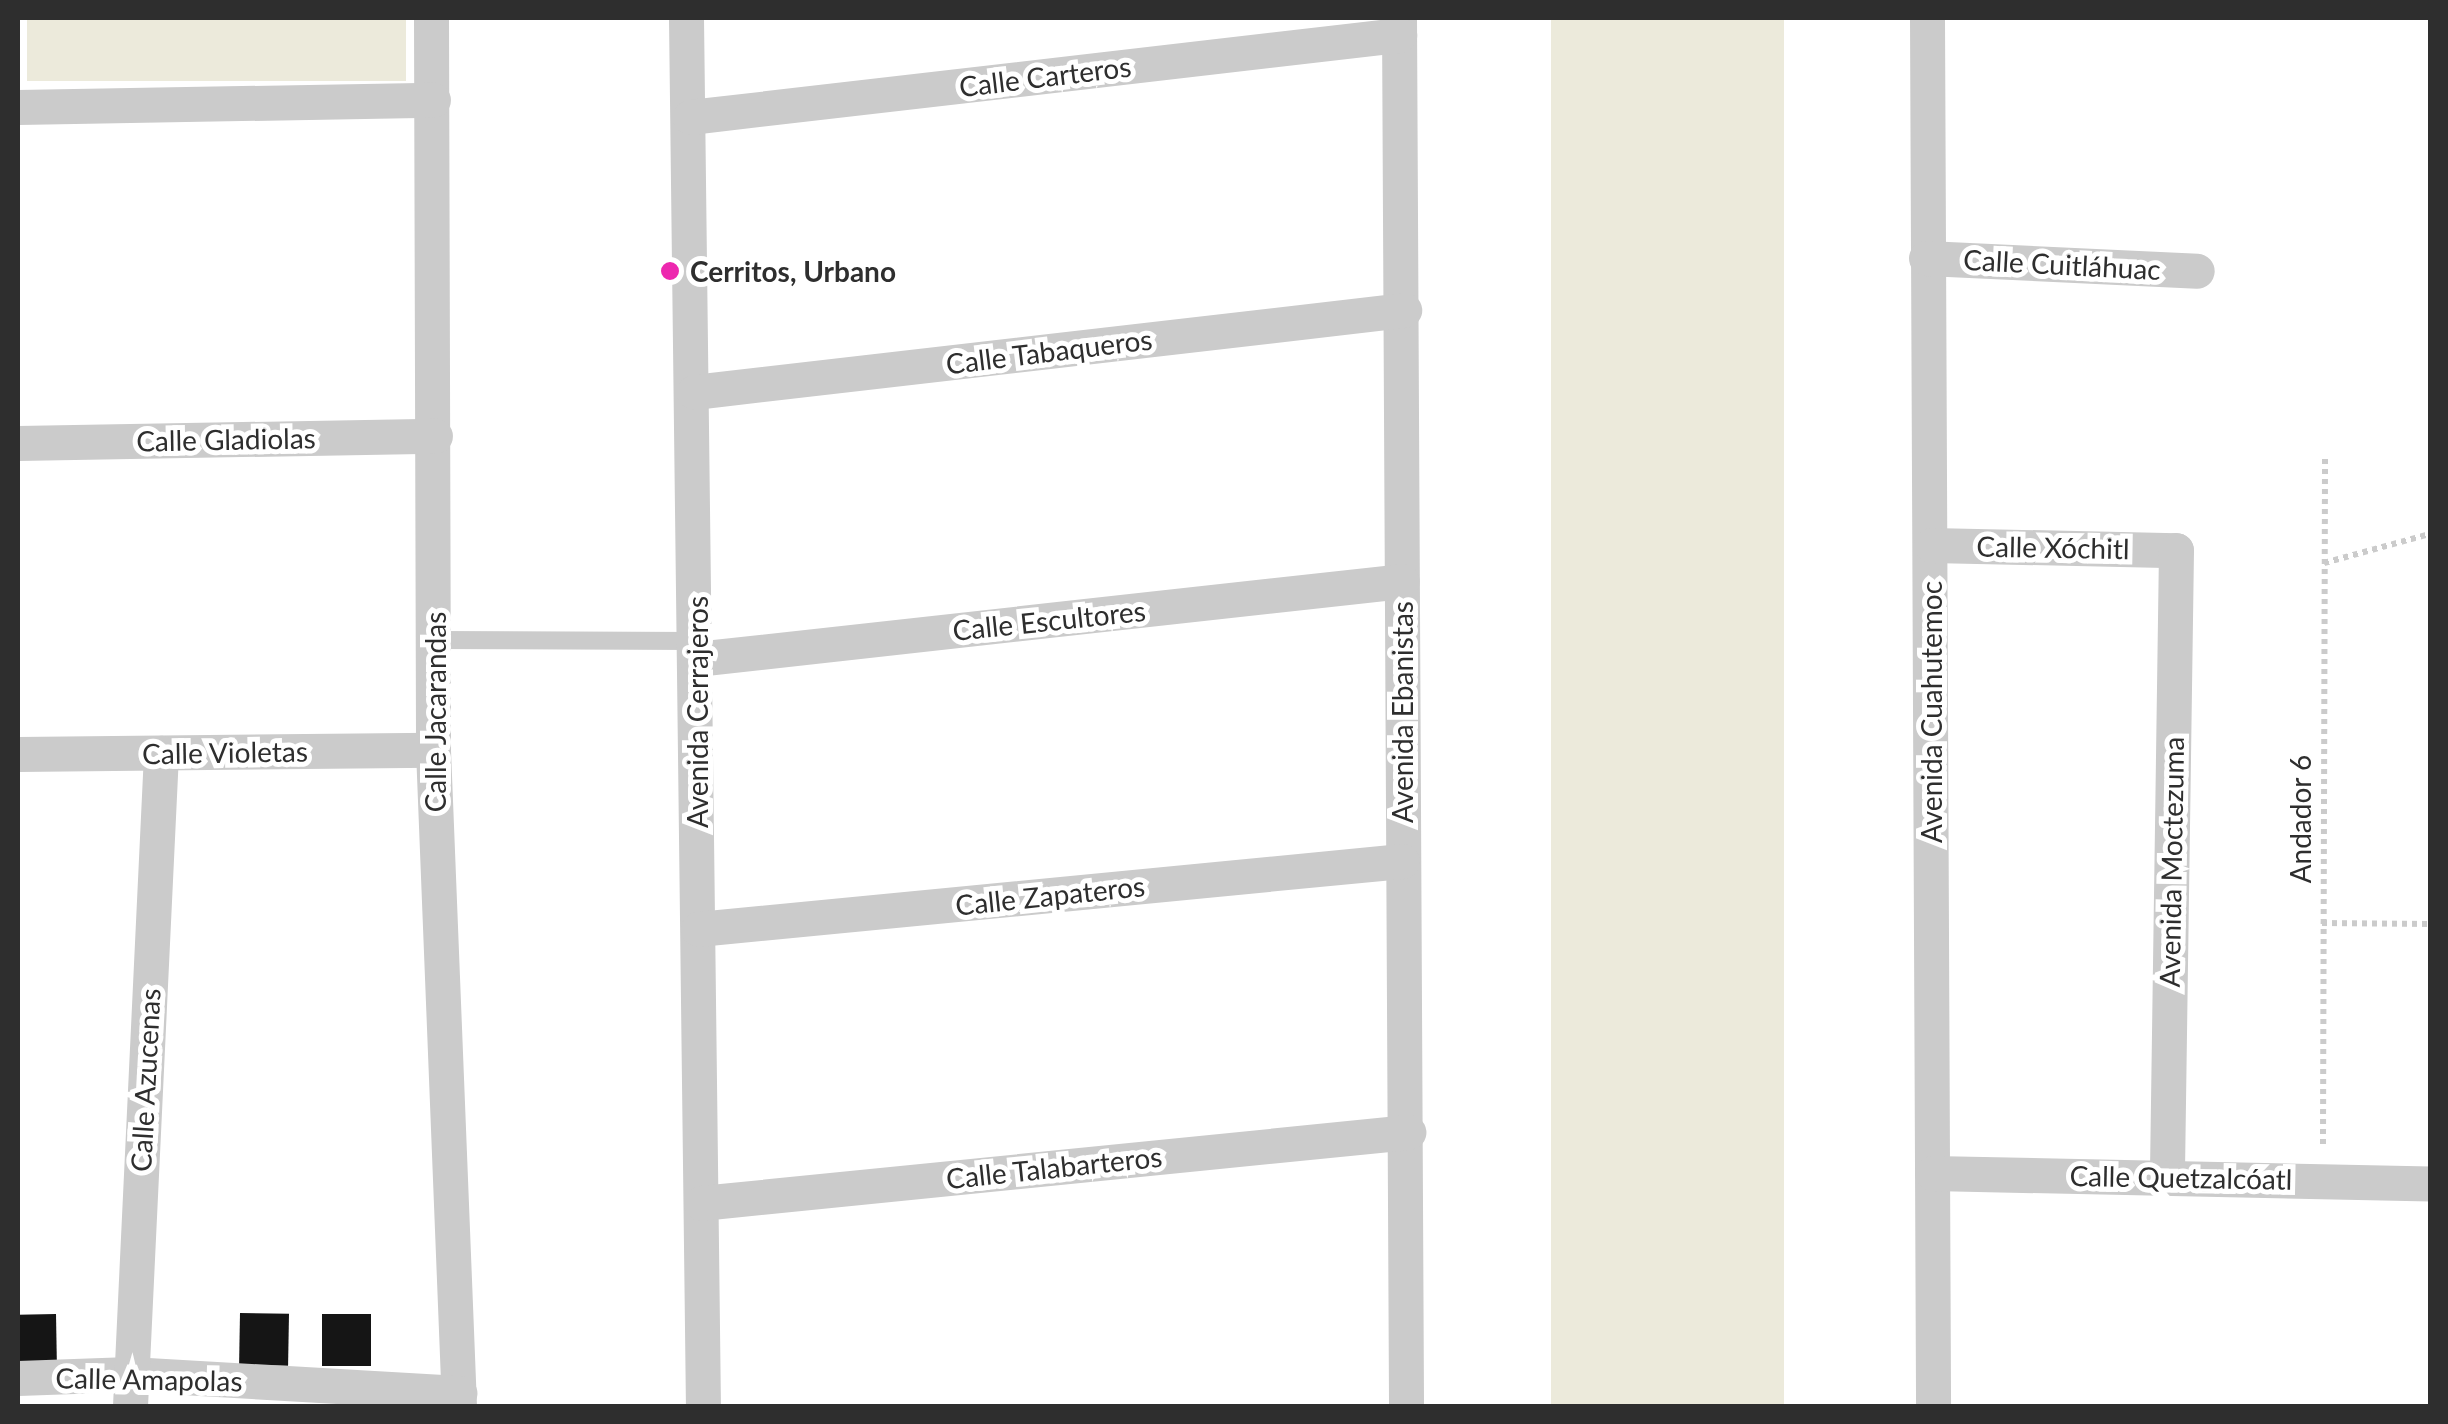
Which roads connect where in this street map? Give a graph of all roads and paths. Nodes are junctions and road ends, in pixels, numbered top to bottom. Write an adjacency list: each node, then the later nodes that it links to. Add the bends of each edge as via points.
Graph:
1 (431, 18): 5 (street, Calle Jacarandas)
2 (686, 18): 7 (street, Avenida Cerrajeros)
3 (1927, 18): 8 (street, Avenida Cuahutemoc)
4 (1399, 26): 7 (street, Calle Carteros); 10 (street, Avenida Ebanistas)
5 (434, 100): 6 (street); 12 (street, Calle Jacarandas)
6 (18, 107)
7 (690, 118): 11 (street, Avenida Cerrajeros)
8 (1926, 258): 9 (street, Calle Cuitláhuac); 16 (street, Avenida Cuahutemoc)
9 (2197, 271)
10 (1404, 310): 11 (street, Calle Tabaqueros); 19 (street, Avenida Ebanistas)
11 (694, 392): 21 (street, Avenida Cerrajeros)
12 (436, 436): 13 (street, Calle Gladiolas); 20 (street, Calle Jacarandas)
13 (18, 442)
14 (2325, 457): 18 (path, Andador 6)
15 (2430, 534): 18 (path)
16 (1931, 545): 17 (street, Calle Xóchitl); 30 (street, Avenida Cuahutemoc)
17 (2176, 550): 31 (street, Avenida Moctezuma)
18 (2324, 563): 26 (path, Andador 6)
19 (1402, 581): 21 (street, Calle Escultores); 25 (street, Avenida Ebanistas)
20 (434, 640): 21 (lane); 22 (street, Calle Jacarandas)
21 (696, 650): 28 (street, Avenida Cerrajeros)
22 (432, 750): 23 (street, Calle Violetas); 37 (street, Calle Jacarandas)
23 (161, 753): 24 (street, Calle Violetas); 36 (street, Calle Azucenas)
24 (18, 754)
25 (1402, 861): 28 (street, Calle Zapateros); 29 (street, Avenida Ebanistas)
26 (2322, 923): 27 (path); 32 (path, Andador 6)
27 (2430, 924)
28 (698, 929): 34 (street, Avenida Cerrajeros)
29 (1408, 1132): 34 (street, Calle Talabarteros); 39 (street, Avenida Ebanistas)
30 (1932, 1173): 31 (street, Calle Quetzalcóatl); 40 (street, Avenida Cuahutemoc)
31 (2167, 1175): 32 (street, Calle Quetzalcóatl)
32 (2323, 1180): 33 (street, Calle Quetzalcóatl)
33 (2430, 1182)
34 (701, 1203): 38 (street, Avenida Cerrajeros)
35 (18, 1378): 36 (street, Calle Amapolas)
36 (130, 1390): 37 (street, Calle Amapolas)
37 (459, 1400)
38 (703, 1406)
39 (1405, 1406)
40 (1934, 1406)

